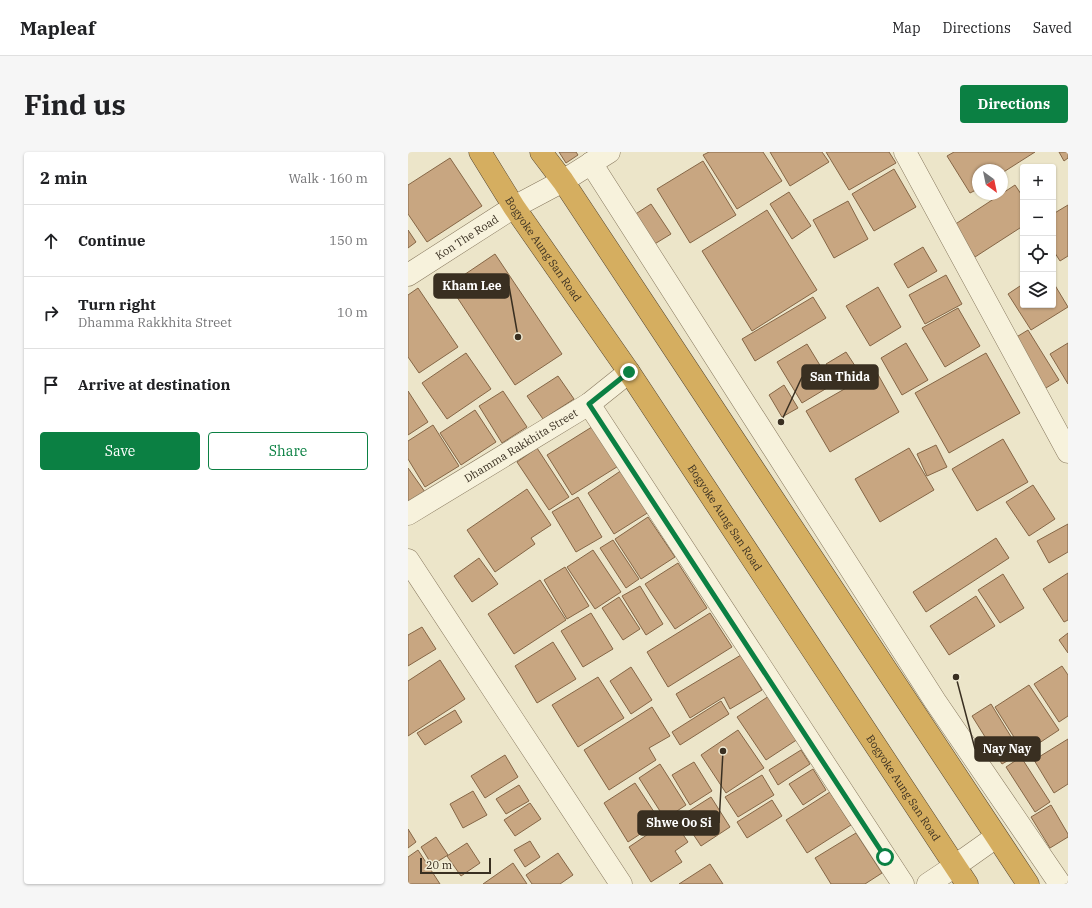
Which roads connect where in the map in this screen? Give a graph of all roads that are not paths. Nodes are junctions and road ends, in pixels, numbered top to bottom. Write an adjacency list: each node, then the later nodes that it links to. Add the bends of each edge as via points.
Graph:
1 (480, 152): 7 (highway, Bogyoke Aung San Road)
2 (541, 152): 6 (highway)
3 (609, 152): 5 (street, Kon The Road)
4 (905, 152): 11 (street)
5 (591, 163): 6 (street, Kon The Road); 20 (street, via 935,701)
6 (563, 180): 7 (street, Kon The Road); 14 (highway)
7 (514, 207): 8 (street, Kon The Road); 9 (highway, Bogyoke Aung San Road)
8 (408, 275)
9 (629, 372): 10 (street, Dhamma Rakkhita Street); 15 (highway, Bogyoke Aung San Road)
10 (589, 404): 12 (street, Dhamma Rakkhita Street); 17 (street)
11 (1068, 452)
12 (408, 514)
13 (408, 560): 16 (street)
14 (996, 837): 15 (street); 19 (highway)
15 (961, 875): 18 (street)
16 (621, 884)
17 (903, 884)
18 (928, 884)
19 (1028, 884)
20 (1060, 884)

